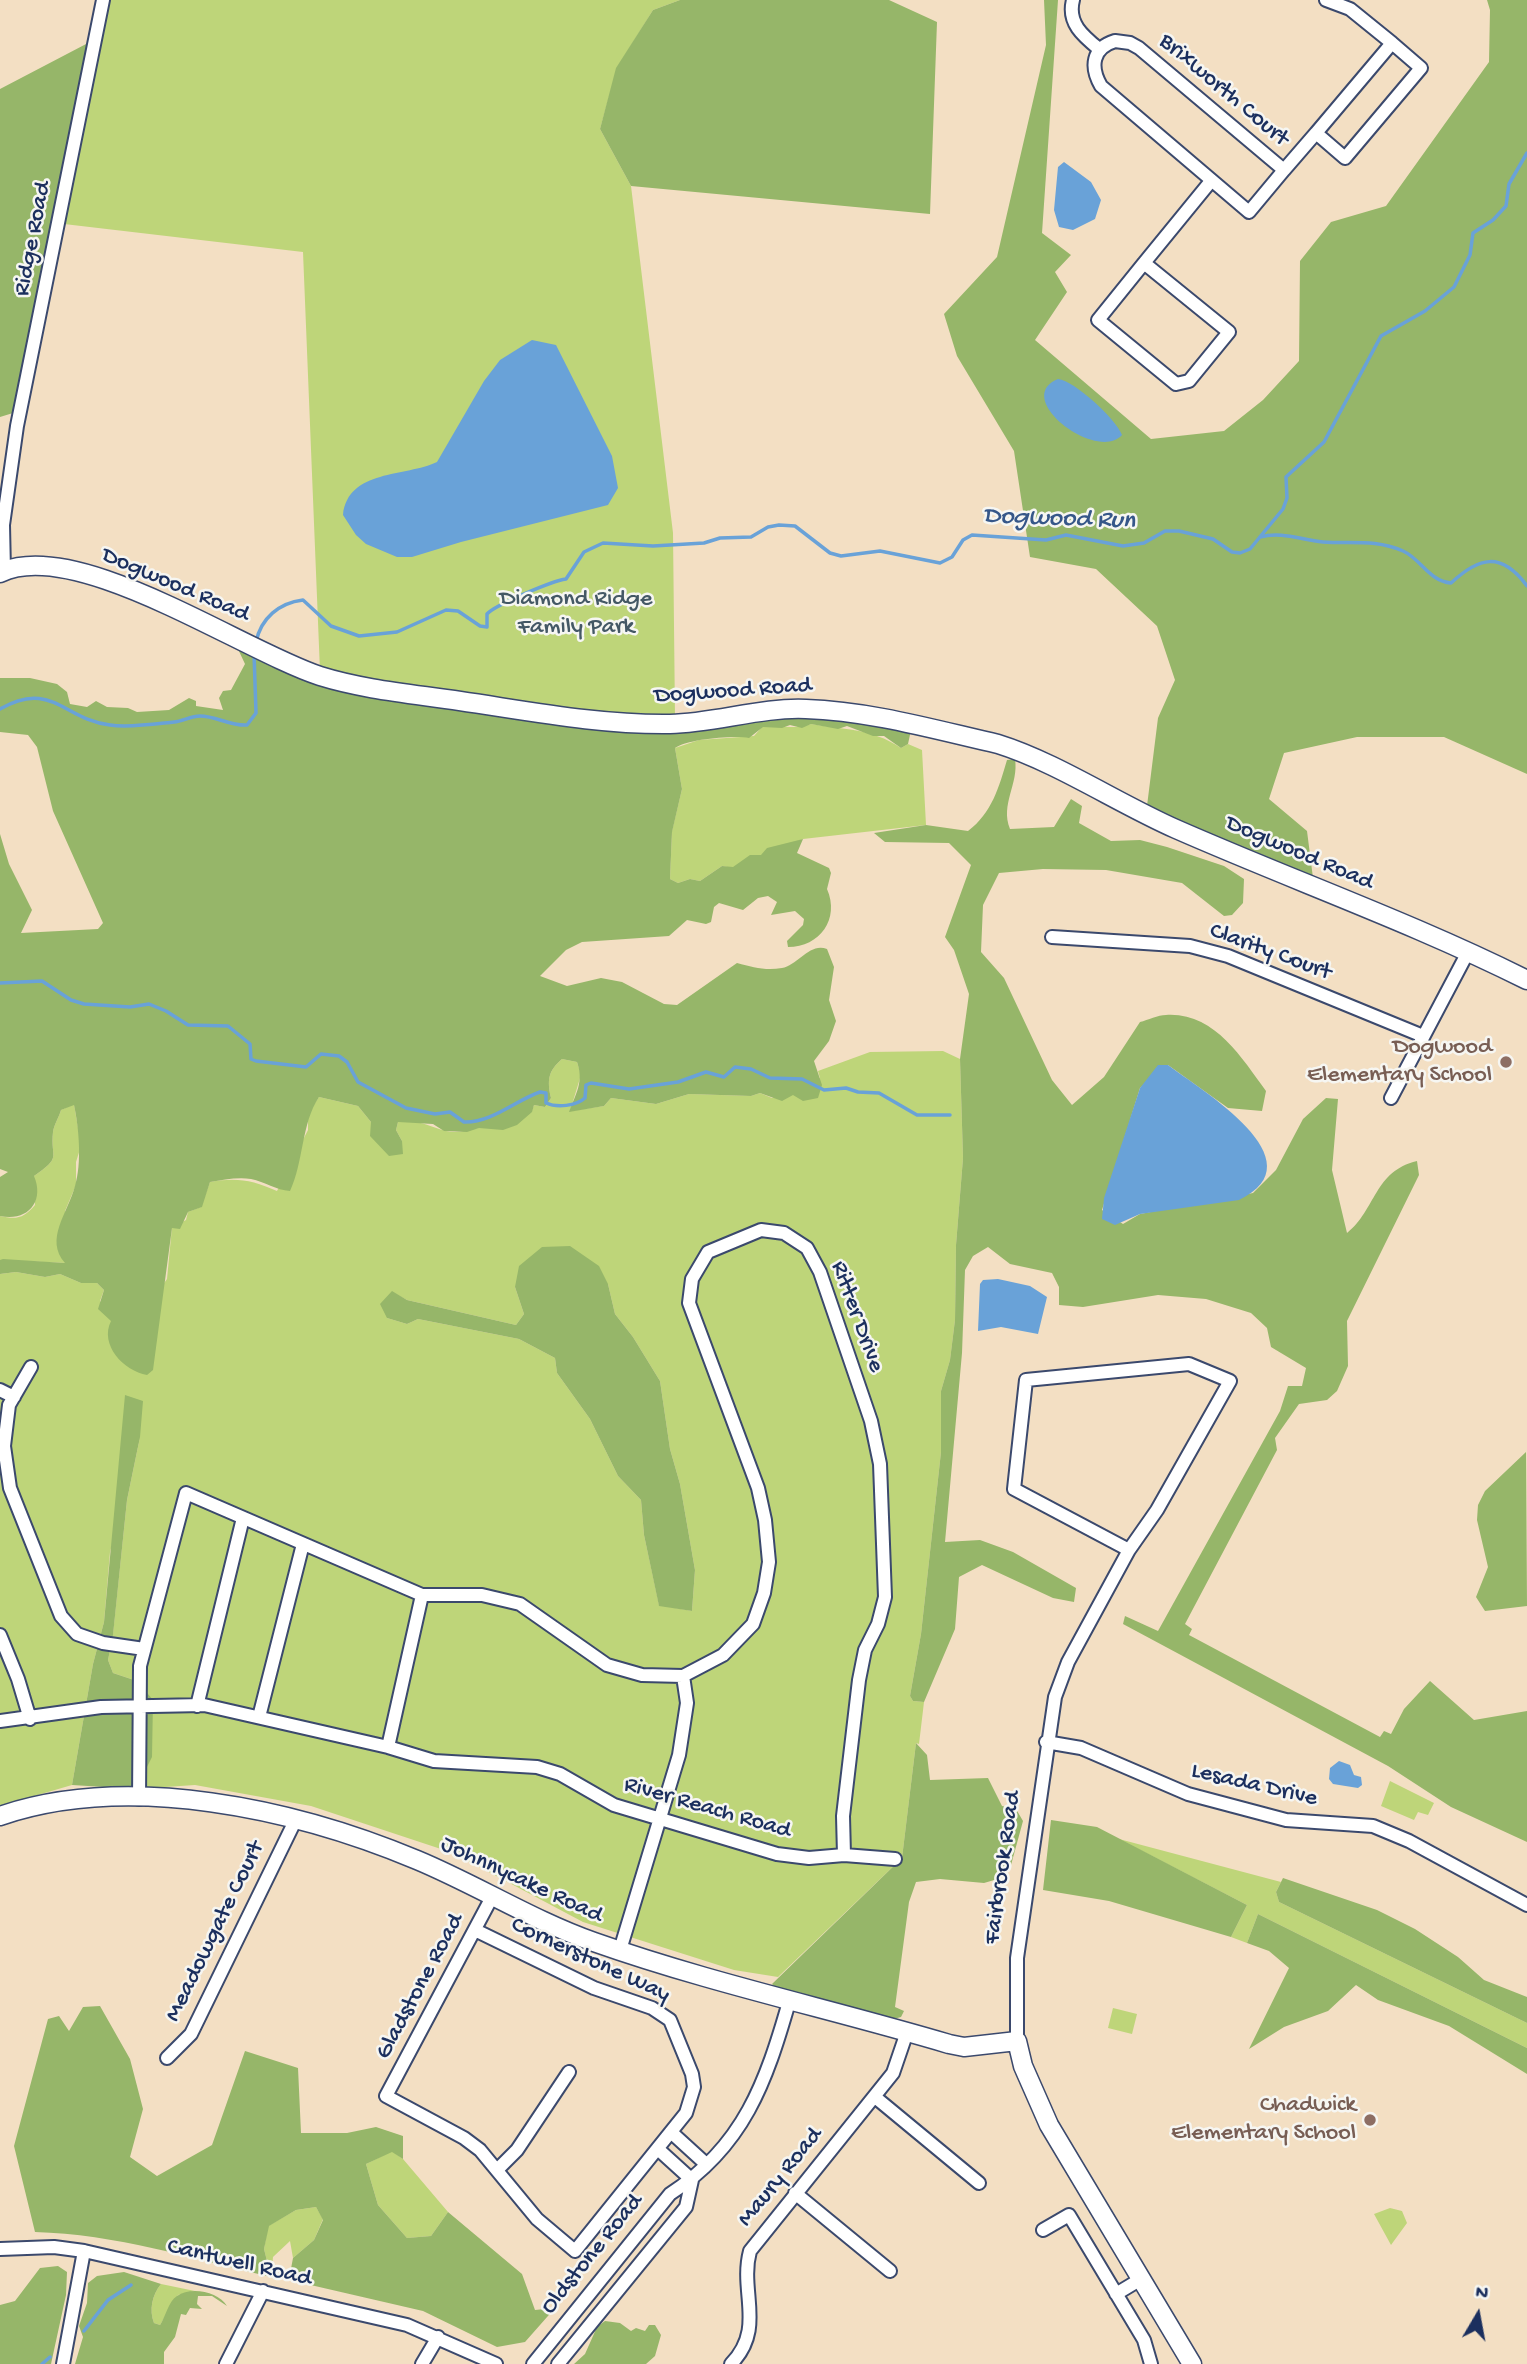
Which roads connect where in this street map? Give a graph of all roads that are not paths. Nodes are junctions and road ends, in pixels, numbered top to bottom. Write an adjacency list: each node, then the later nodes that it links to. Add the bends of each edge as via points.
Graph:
1 (103, 0): 10 (street, Ridge Road, via 17,426 2,536)
2 (1073, 0): 5 (street, via 1076,26)
3 (1326, 0): 4 (street, via 1350,9)
4 (1392, 43): 6 (street); 6 (street, via 1421,68 1413,78 1345,158)
5 (1099, 49): 7 (street, Brixworth Court, via 1115,41 1139,48); 8 (street, Brixworth Court, via 1094,67 1101,86)
6 (1316, 133): 7 (street)
7 (1284, 170): 8 (street, Brixworth Court, via 1249,212)
8 (1212, 181): 9 (street)
9 (1144, 263): 9 (street, via 1098,320 1176,384 1189,381 1229,331)
10 (2, 572): 12 (street, Dogwood Road, via 33,564 63,568 136,593 305,670 342,681 631,723 679,723 783,709 826,710 998,744 1144,815)
11 (1052, 937): 14 (street, Clarity Court, via 1190,946 1228,956)
12 (1468, 952): 13 (street, Dogwood Road); 14 (street)
13 (1527, 980)
14 (1423, 1036): 15 (street)
15 (1391, 1098)
16 (31, 1367): 18 (street)
17 (0, 1390): 18 (street)
18 (14, 1397): 19 (street, via 4,1446)
19 (5, 1489): 25 (street, via 61,1616 77,1634)
20 (243, 1518): 21 (street); 25 (street, via 186,1493); 27 (street)
21 (303, 1544): 23 (street); 29 (street)
22 (1129, 1550): 22 (street, Fairbrook Road, via 1014,1489 1026,1380 1189,1364 1230,1381 1157,1510); 32 (street, Fairbrook Road, via 1065,1671)
23 (422, 1595): 26 (street, via 482,1595 520,1604 607,1665 642,1675); 33 (street)
24 (0, 1635): 30 (street)
25 (144, 1649): 28 (street)
26 (683, 1676): 37 (street, via 687,1703 680,1755); 38 (street, Ritter Drive, via 723,1655 752,1624 769,1562 758,1488 690,1303 692,1279 708,1252 761,1230 784,1233 807,1248 820,1272 871,1421 880,1464 885,1597 864,1650 859,1680 843,1816)
27 (197, 1706): 28 (street, River Reach Road); 29 (street, River Reach Road)
28 (139, 1707): 30 (street, River Reach Road, via 101,1707); 34 (street)
29 (259, 1717): 33 (street, River Reach Road)
30 (30, 1719): 31 (street, River Reach Road)
31 (0, 1721)
32 (1046, 1742): 41 (street, Lesada Drive, via 1099,1755 1188,1794 1286,1820 1373,1826); 46 (street, Fairbrook Road, via 1017,1958)
33 (388, 1746): 37 (street, River Reach Road, via 433,1761 537,1767 560,1774 614,1805)
34 (139, 1799): 35 (street, Johnnycake Road, via 52,1801); 36 (street, Johnnycake Road, via 214,1803)
35 (0, 1816)
36 (296, 1819): 40 (street, Johnnycake Road, via 419,1861); 47 (street, Meadowgate Court, via 191,2034)
37 (660, 1820): 38 (street, River Reach Road, via 778,1854 808,1858); 43 (street)
38 (844, 1855): 39 (street, River Reach Road)
39 (895, 1858)
40 (492, 1897): 42 (street, Gladstone Road); 43 (street, Johnnycake Road)
41 (1527, 1905)
42 (475, 1930): 49 (street, Gladstone Road); 51 (street, Cornerstone Way, via 670,2020 694,2087 686,2112)
43 (620, 1950): 44 (street, Johnnycake Road)
44 (789, 2002): 45 (street, Johnnycake Road); 53 (street, Oldstone Road, via 761,2091)
45 (907, 2032): 46 (street, Johnnycake Road, via 964,2047); 50 (street, Maury Road, via 898,2063)
46 (1017, 2041): 62 (street, Fairbrook Road, via 1049,2125)
47 (167, 2058)
48 (569, 2072): 54 (street)
49 (386, 2096): 54 (street, Cornerstone Way, via 464,2138)
50 (875, 2097): 56 (street); 57 (street, Maury Road)
51 (672, 2133): 52 (street, Cornerstone Way); 53 (street)
52 (659, 2150): 54 (street, Cornerstone Way, via 575,2251 537,2218); 55 (street)
53 (706, 2165): 55 (street, Oldstone Road)
54 (498, 2169)
55 (692, 2180): 72 (street, Oldstone Road, via 670,2194); 73 (street, Oldstone Road, via 686,2207)
56 (979, 2183)
57 (794, 2193): 61 (street); 74 (street, Maury Road, via 750,2250 750,2334)
58 (1043, 2230): 64 (street, via 1069,2215)
59 (0, 2249): 60 (street, Cantwell Road)
60 (84, 2250): 63 (street, Cantwell Road); 68 (street)
61 (890, 2271)
62 (1141, 2279): 64 (street); 76 (street, Fairbrook Road)
63 (263, 2291): 65 (street, Cantwell Road, via 407,2325); 67 (street)
64 (1116, 2294): 75 (street, via 1144,2340)
65 (438, 2337): 66 (street, Cantwell Road); 69 (street)
66 (463, 2349): 70 (street, Cantwell Road); 71 (street, Cantwell Road)
67 (232, 2362)
68 (63, 2364)
69 (422, 2364)
70 (478, 2364)
71 (496, 2364)
72 (533, 2364)
73 (558, 2364)
74 (731, 2364)
75 (1151, 2364)
76 (1192, 2364)

